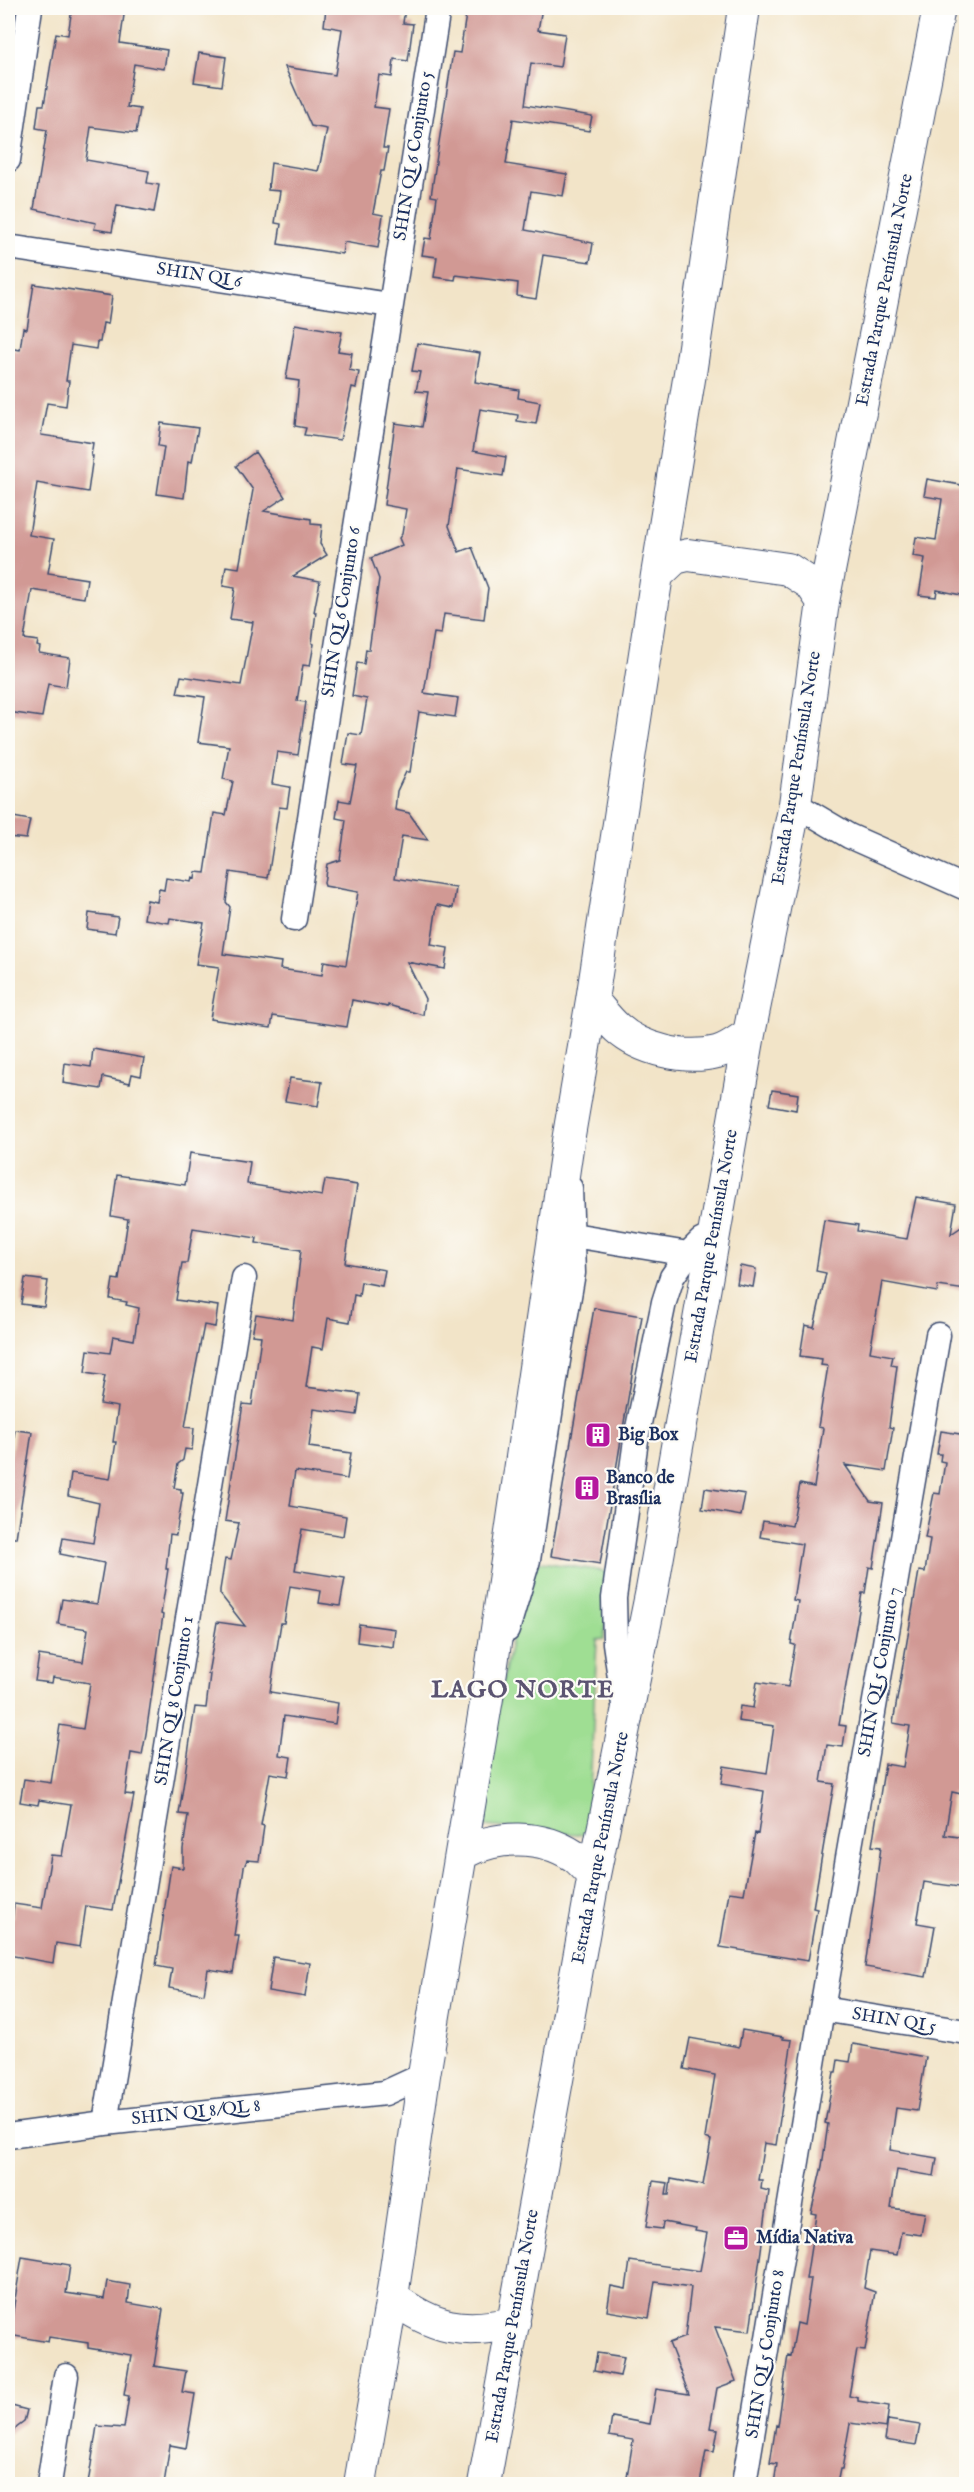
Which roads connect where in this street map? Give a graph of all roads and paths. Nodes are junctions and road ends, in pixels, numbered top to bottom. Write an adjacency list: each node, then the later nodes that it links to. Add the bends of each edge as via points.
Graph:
1 (30, 8): 5 (street)
2 (438, 8): 7 (street, SHIN QI 6 Conjunto 5)
3 (744, 8): 8 (main road)
4 (939, 8): 9 (main road, Estrada Parque Península Norte)
5 (8, 160)
6 (8, 247): 7 (street, SHIN QI 6)
7 (390, 305): 12 (street, SHIN QI 6 Conjunto 6)
8 (657, 575): 9 (main road, via 675,558 688,555 788,569 811,584); 13 (main road)
9 (823, 602): 10 (main road, Estrada Parque Península Norte)
10 (792, 819): 11 (street, via 815,833 849,836); 14 (main road, Estrada Parque Península Norte)
11 (966, 888)
12 (294, 919)
13 (592, 1000): 14 (main road, via 632,1039 668,1052 719,1052); 15 (main road)
14 (749, 1034): 17 (main road, Estrada Parque Península Norte)
15 (568, 1141): 16 (street); 21 (main road)
16 (573, 1234): 18 (street); 21 (street, via 573,1274 528,1560)
17 (715, 1234): 18 (street); 22 (main road, Estrada Parque Península Norte)
18 (688, 1254): 22 (street, via 672,1277 664,1302 637,1433 617,1568 614,1624)
19 (244, 1278): 29 (street, SHIN QI 8 Conjunto 1)
20 (938, 1335): 25 (street, SHIN QI 5 Conjunto 7)
21 (488, 1698): 23 (main road)
22 (627, 1719): 24 (main road, Estrada Parque Península Norte)
23 (463, 1853): 24 (main road, via 492,1841 539,1842 575,1856); 27 (main road)
24 (594, 1875): 33 (main road, Estrada Parque Península Norte)
25 (822, 2009): 26 (street, SHIN QI 5); 38 (street, SHIN QI 5 Conjunto 8)
26 (966, 2032)
27 (424, 2075): 28 (street, SHIN QI 8/QL 8); 30 (main road)
28 (385, 2093): 29 (street, SHIN QI 8/QL 8); 30 (street)
29 (105, 2122): 31 (street, SHIN QI 8/QL 8)
30 (417, 2124): 32 (main road)
31 (8, 2136)
32 (392, 2297): 33 (main road, via 433,2323 460,2329 488,2329); 36 (main road)
33 (514, 2323): 37 (main road, Estrada Parque Península Norte)
34 (66, 2376): 35 (street)
35 (49, 2484)
36 (360, 2484)
37 (484, 2484)
38 (744, 2484)

